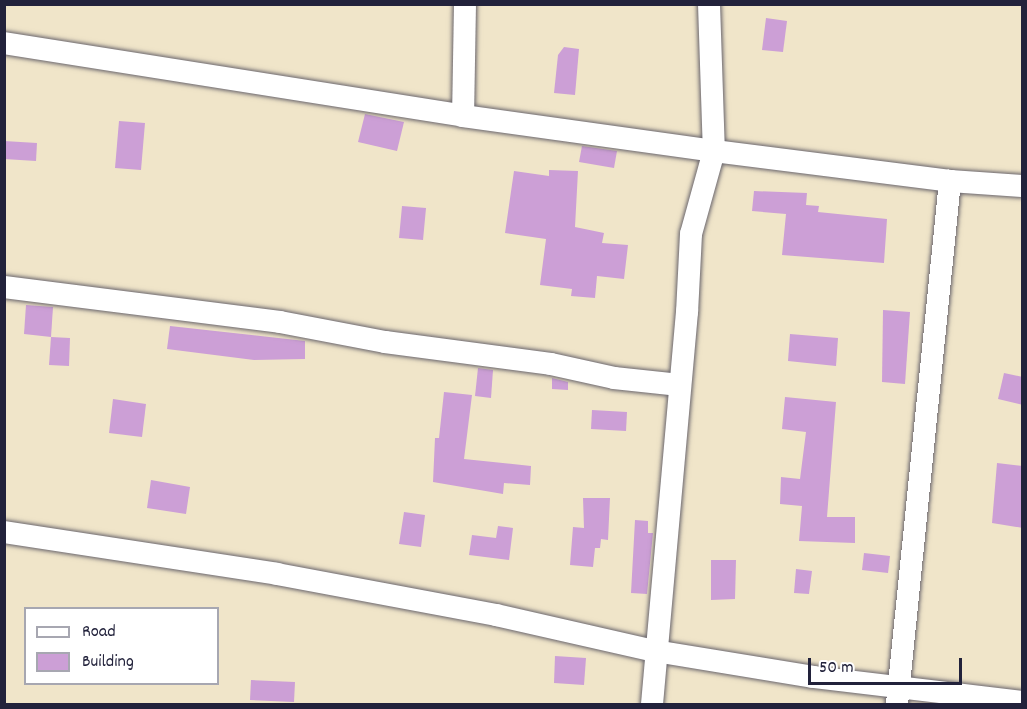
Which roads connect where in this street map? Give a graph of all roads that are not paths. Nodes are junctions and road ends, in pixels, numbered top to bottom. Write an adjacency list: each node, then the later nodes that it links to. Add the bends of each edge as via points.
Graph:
1 (465, 4): 4 (street)
2 (709, 4): 5 (street)
3 (4, 43): 4 (street)
4 (463, 116): 5 (street)
5 (714, 151): 6 (street); 9 (street, via 691,234)
6 (950, 181): 7 (street); 12 (street)
7 (1023, 186)
8 (4, 287): 9 (street, via 280,322 385,342)
9 (680, 385): 11 (street)
10 (4, 532): 11 (street, via 289,576 496,615)
11 (655, 651): 12 (street); 14 (street)
12 (898, 696): 13 (street)
13 (1023, 702)
14 (652, 705)

